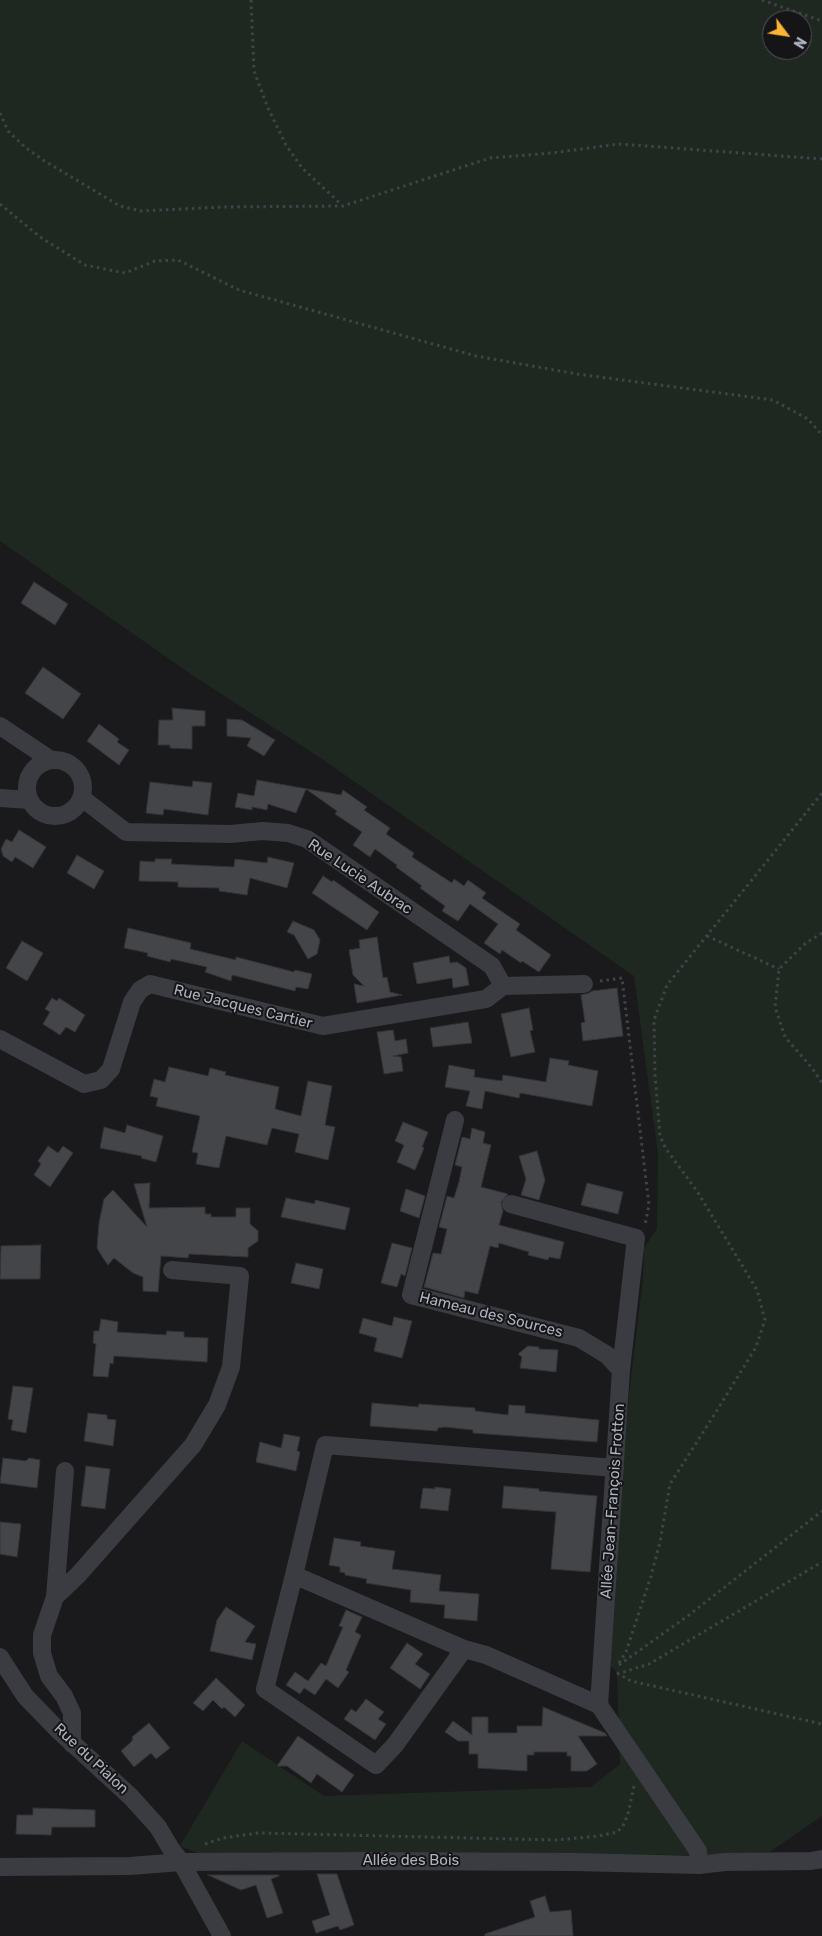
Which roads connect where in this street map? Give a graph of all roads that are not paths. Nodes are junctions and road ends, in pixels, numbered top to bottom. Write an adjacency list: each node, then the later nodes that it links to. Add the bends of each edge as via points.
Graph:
1 (0, 726): 2 (street)
2 (51, 760): 4 (street, via 68,762 79,772 83,784); 5 (street, via 34,768 29,777 26,788)
3 (0, 798): 5 (street)
4 (82, 798): 5 (street, via 73,810 52,817 37,811); 7 (street, Rue Lucie Aubrac, via 126,832 230,834 263,831 288,833 306,840 492,966)
5 (29, 800)
6 (584, 984): 7 (street)
7 (503, 986): 8 (street, Rue Jacques Cartier, via 486,999 323,1026 150,984 140,990 132,1002 111,1069 101,1080 84,1084)
8 (0, 1039)
9 (455, 1120): 12 (street, Hameau des Sources, via 410,1295 579,1338 607,1355)
10 (511, 1204): 12 (street, Allée Jean-François Frotton, via 636,1238)
11 (172, 1270): 16 (street, via 240,1276 231,1367 217,1405 193,1445)
12 (621, 1370): 13 (street, Allée Jean-François Frotton)
13 (615, 1468): 15 (street, via 325,1445); 19 (street, Allée Jean-François Frotton)
14 (65, 1471): 16 (street)
15 (294, 1575): 17 (street); 17 (street, via 264,1689 376,1765 395,1745)
16 (55, 1597): 20 (street, via 42,1635 42,1653 49,1676 72,1713)
17 (464, 1649): 19 (street)
18 (0, 1657): 20 (street, Rue du Pialon, via 25,1696)
19 (600, 1697): 23 (street, via 638,1764 698,1851)
20 (72, 1744): 22 (street, Rue du Pialon, via 131,1797 158,1827)
21 (822, 1859): 23 (street, Allée des Bois)
22 (181, 1862): 23 (street, Allée des Bois); 24 (street, Allée des Bois, via 130,1866); 25 (street, Rue du Pialon)
23 (699, 1864)
24 (0, 1867)
25 (222, 1936)

